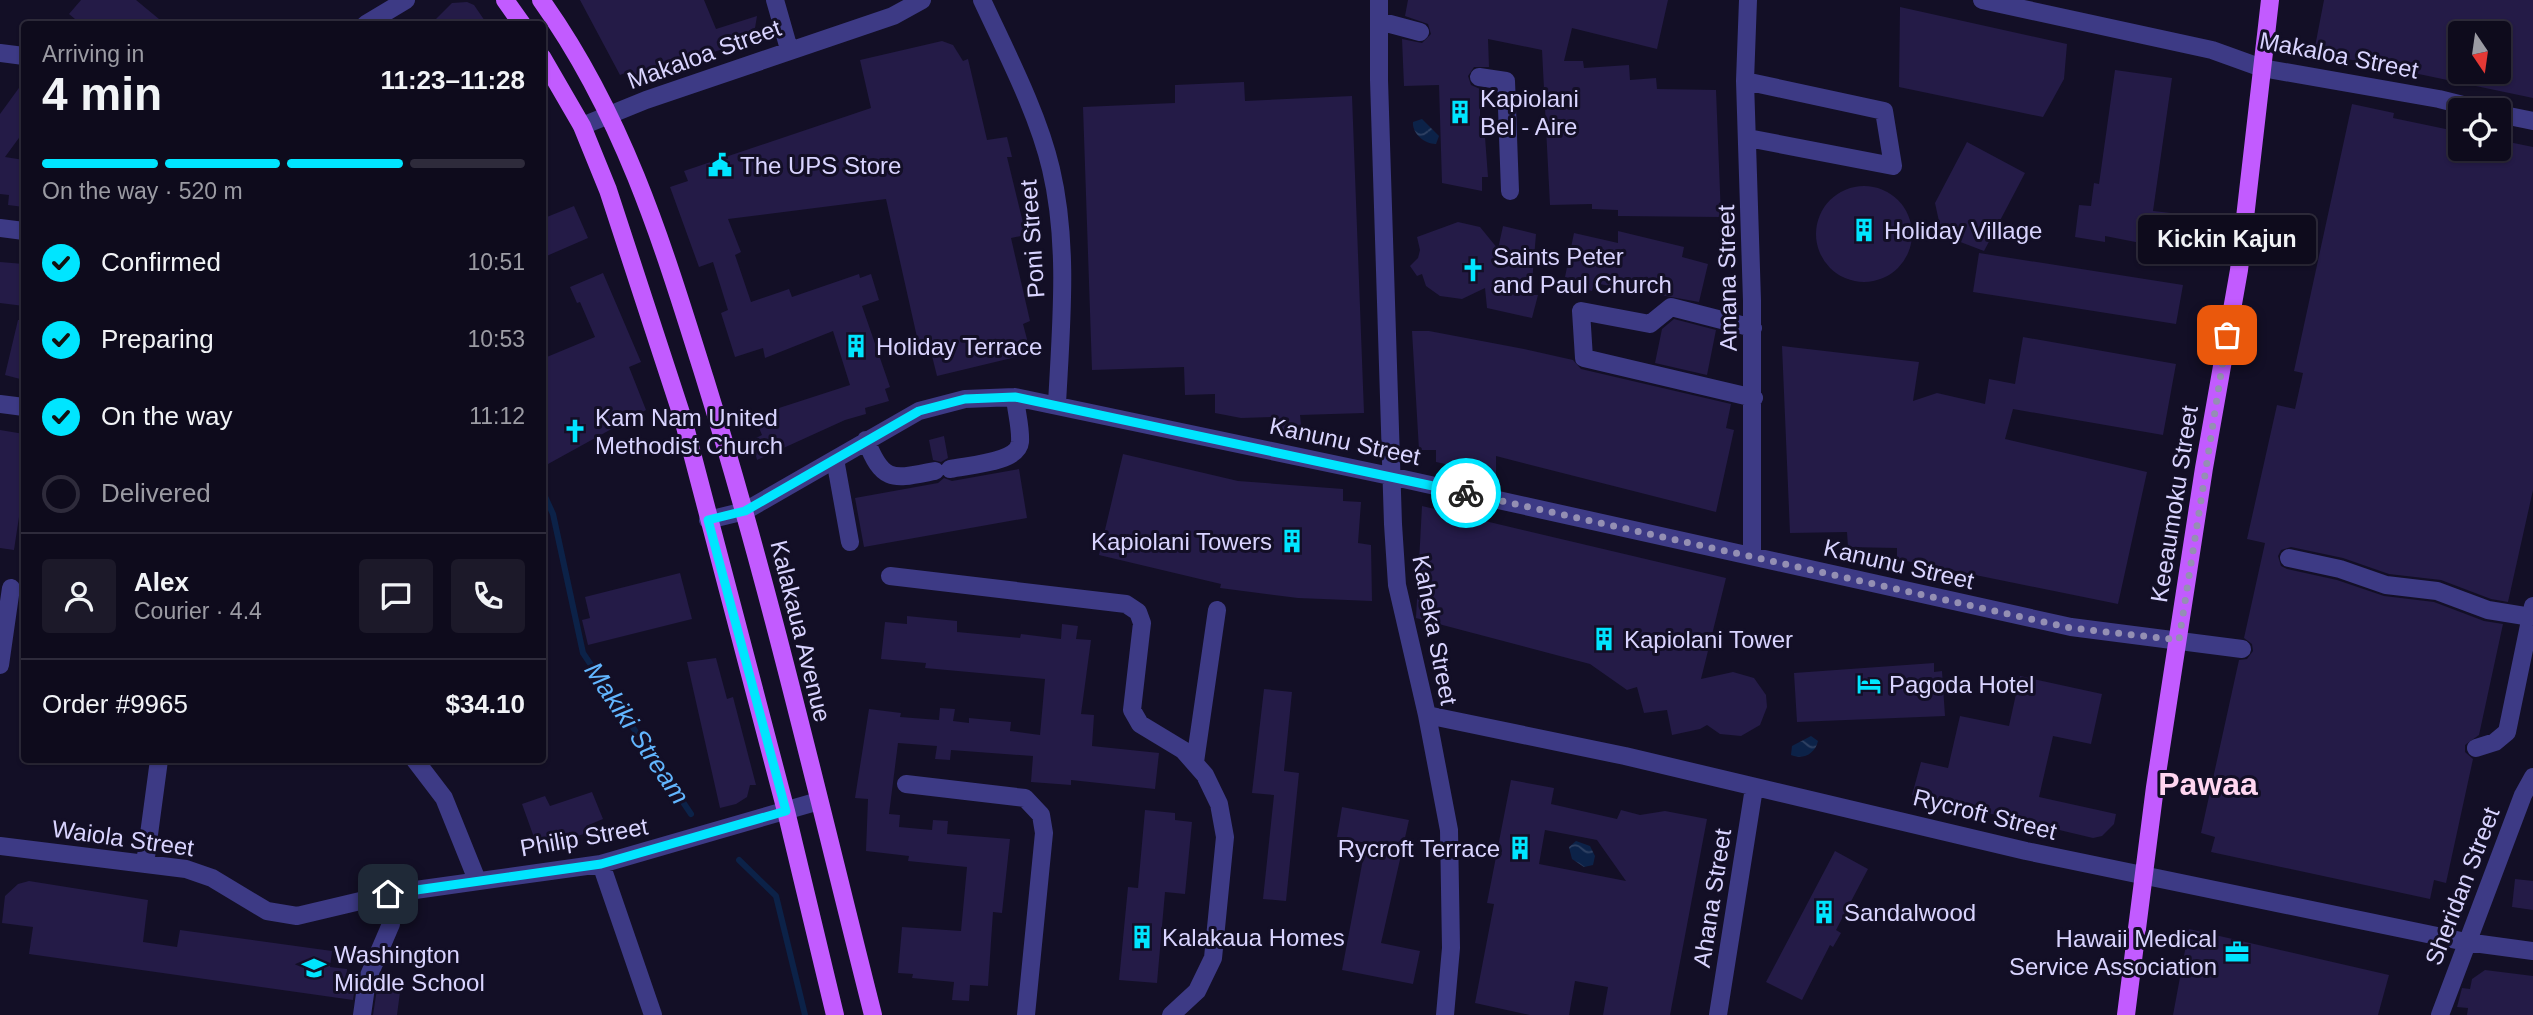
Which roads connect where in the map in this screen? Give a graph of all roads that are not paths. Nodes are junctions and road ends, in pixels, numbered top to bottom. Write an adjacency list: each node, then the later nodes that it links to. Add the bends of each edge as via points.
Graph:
1 (406, 0): 11 (street)
2 (505, 0): 12 (main road)
3 (541, 0): 23 (main road, Kalakaua Avenue)
4 (775, 0): 15 (street)
5 (922, 0): 15 (street, Makaloa Street, via 893,16)
6 (982, 0): 35 (street, Poni Street, via 1051,167 1063,281)
7 (1379, 0): 13 (street, Kaheka Street)
8 (1748, 0): 21 (street, Amana Street)
9 (1982, 0): 19 (street, Makaloa Street, via 2212,50)
10 (2270, 0): 19 (main road, Keeaumoku Street)
11 (371, 21)
12 (520, 21)
13 (1379, 21): 14 (street); 39 (street, Kaheka Street)
14 (1420, 32)
15 (789, 49): 23 (street, Makaloa Street)
16 (0, 53): 17 (street)
17 (21, 56)
18 (546, 64): 26 (main road)
19 (2262, 68): 22 (street, Makaloa Street); 49 (main road, Keeaumoku Street, via 2239,270)
20 (1479, 77): 28 (street, via 1506,81)
21 (1745, 81): 27 (street, Amana Street); 27 (street, via 1884,111 1893,166)
22 (2448, 101)
23 (611, 114): 26 (street, Makaloa Street); 40 (main road, Kalakaua Avenue, via 690,332)
24 (2511, 116): 25 (street)
25 (2533, 121)
26 (582, 126): 41 (main road, via 664,356)
27 (1748, 138): 31 (street, Amana Street)
28 (1510, 191)
29 (0, 228): 30 (street)
30 (21, 231)
31 (1752, 328): 33 (street, Amana Street); 33 (street, via 1671,307 1650,324 1581,311 1584,358)
32 (1015, 397): 35 (street, Kanunu Street); 37 (street, Kanunu Street, via 965,399 919,411); 37 (street, via 1020,443 1017,452 1007,458 898,478 885,475)
33 (1754, 398): 43 (street, Amana Street)
34 (0, 404): 36 (street)
35 (1057, 404): 39 (street, Kanunu Street)
36 (21, 407)
37 (866, 440): 38 (street, Kanunu Street)
38 (835, 459): 40 (street, Kanunu Street); 42 (street)
39 (1390, 476): 43 (street, Kanunu Street); 52 (street, Kaheka Street, via 1397,585)
40 (745, 511): 41 (street, Kanunu Street); 60 (main road, Kalakaua Avenue)
41 (708, 520): 61 (main road)
42 (850, 542)
43 (1752, 555): 49 (street, Kanunu Street, via 2071,628)
44 (2289, 558): 48 (street, via 2386,585 2437,591 2488,610)
45 (890, 576): 54 (street, via 1133,607 1142,623 1132,710 1140,724)
46 (12, 588): 51 (street)
47 (1217, 610): 54 (street)
48 (2532, 611): 53 (street, via 2507,732)
49 (2179, 640): 50 (street, Kanunu Street); 65 (main road, Keeaumoku Street)
50 (2242, 649)
51 (0, 664)
52 (1427, 715): 59 (street, Rycroft Street); 77 (street, Kaheka Street, via 1451,861)
53 (2476, 748)
54 (1195, 762): 76 (street, via 1219,804 1225,837 1213,958 1197,991)
55 (159, 763): 63 (street)
56 (417, 763): 66 (street, via 444,798)
57 (2533, 777): 68 (street, Sheridan Street)
58 (906, 784): 75 (street, via 1025,798 1041,815 1044,833)
59 (1754, 788): 65 (street, Rycroft Street); 70 (street, Ahana Street)
60 (819, 801): 61 (street, Philip Street); 74 (main road, Kalakaua Avenue)
61 (786, 811): 64 (street, Philip Street); 73 (main road)
62 (0, 846): 63 (street, Waiola Street)
63 (145, 864): 67 (street, Waiola Street, via 206,875 267,911 286,917)
64 (601, 864): 66 (street, Philip Street); 72 (street)
65 (2144, 875): 68 (street, Rycroft Street); 78 (main road, Keeaumoku Street)
66 (477, 880): 67 (street, Waiola Street)
67 (388, 894): 71 (street, via 391,924 367,980)
68 (2466, 942): 69 (street, Rycroft Street); 79 (street, Sheridan Street)
69 (2533, 951)
70 (1722, 1014)
71 (362, 1015)
72 (653, 1015)
73 (835, 1015)
74 (873, 1015)
75 (1026, 1015)
76 (1171, 1015)
77 (1445, 1015)
78 (2126, 1015)
79 (2440, 1015)

